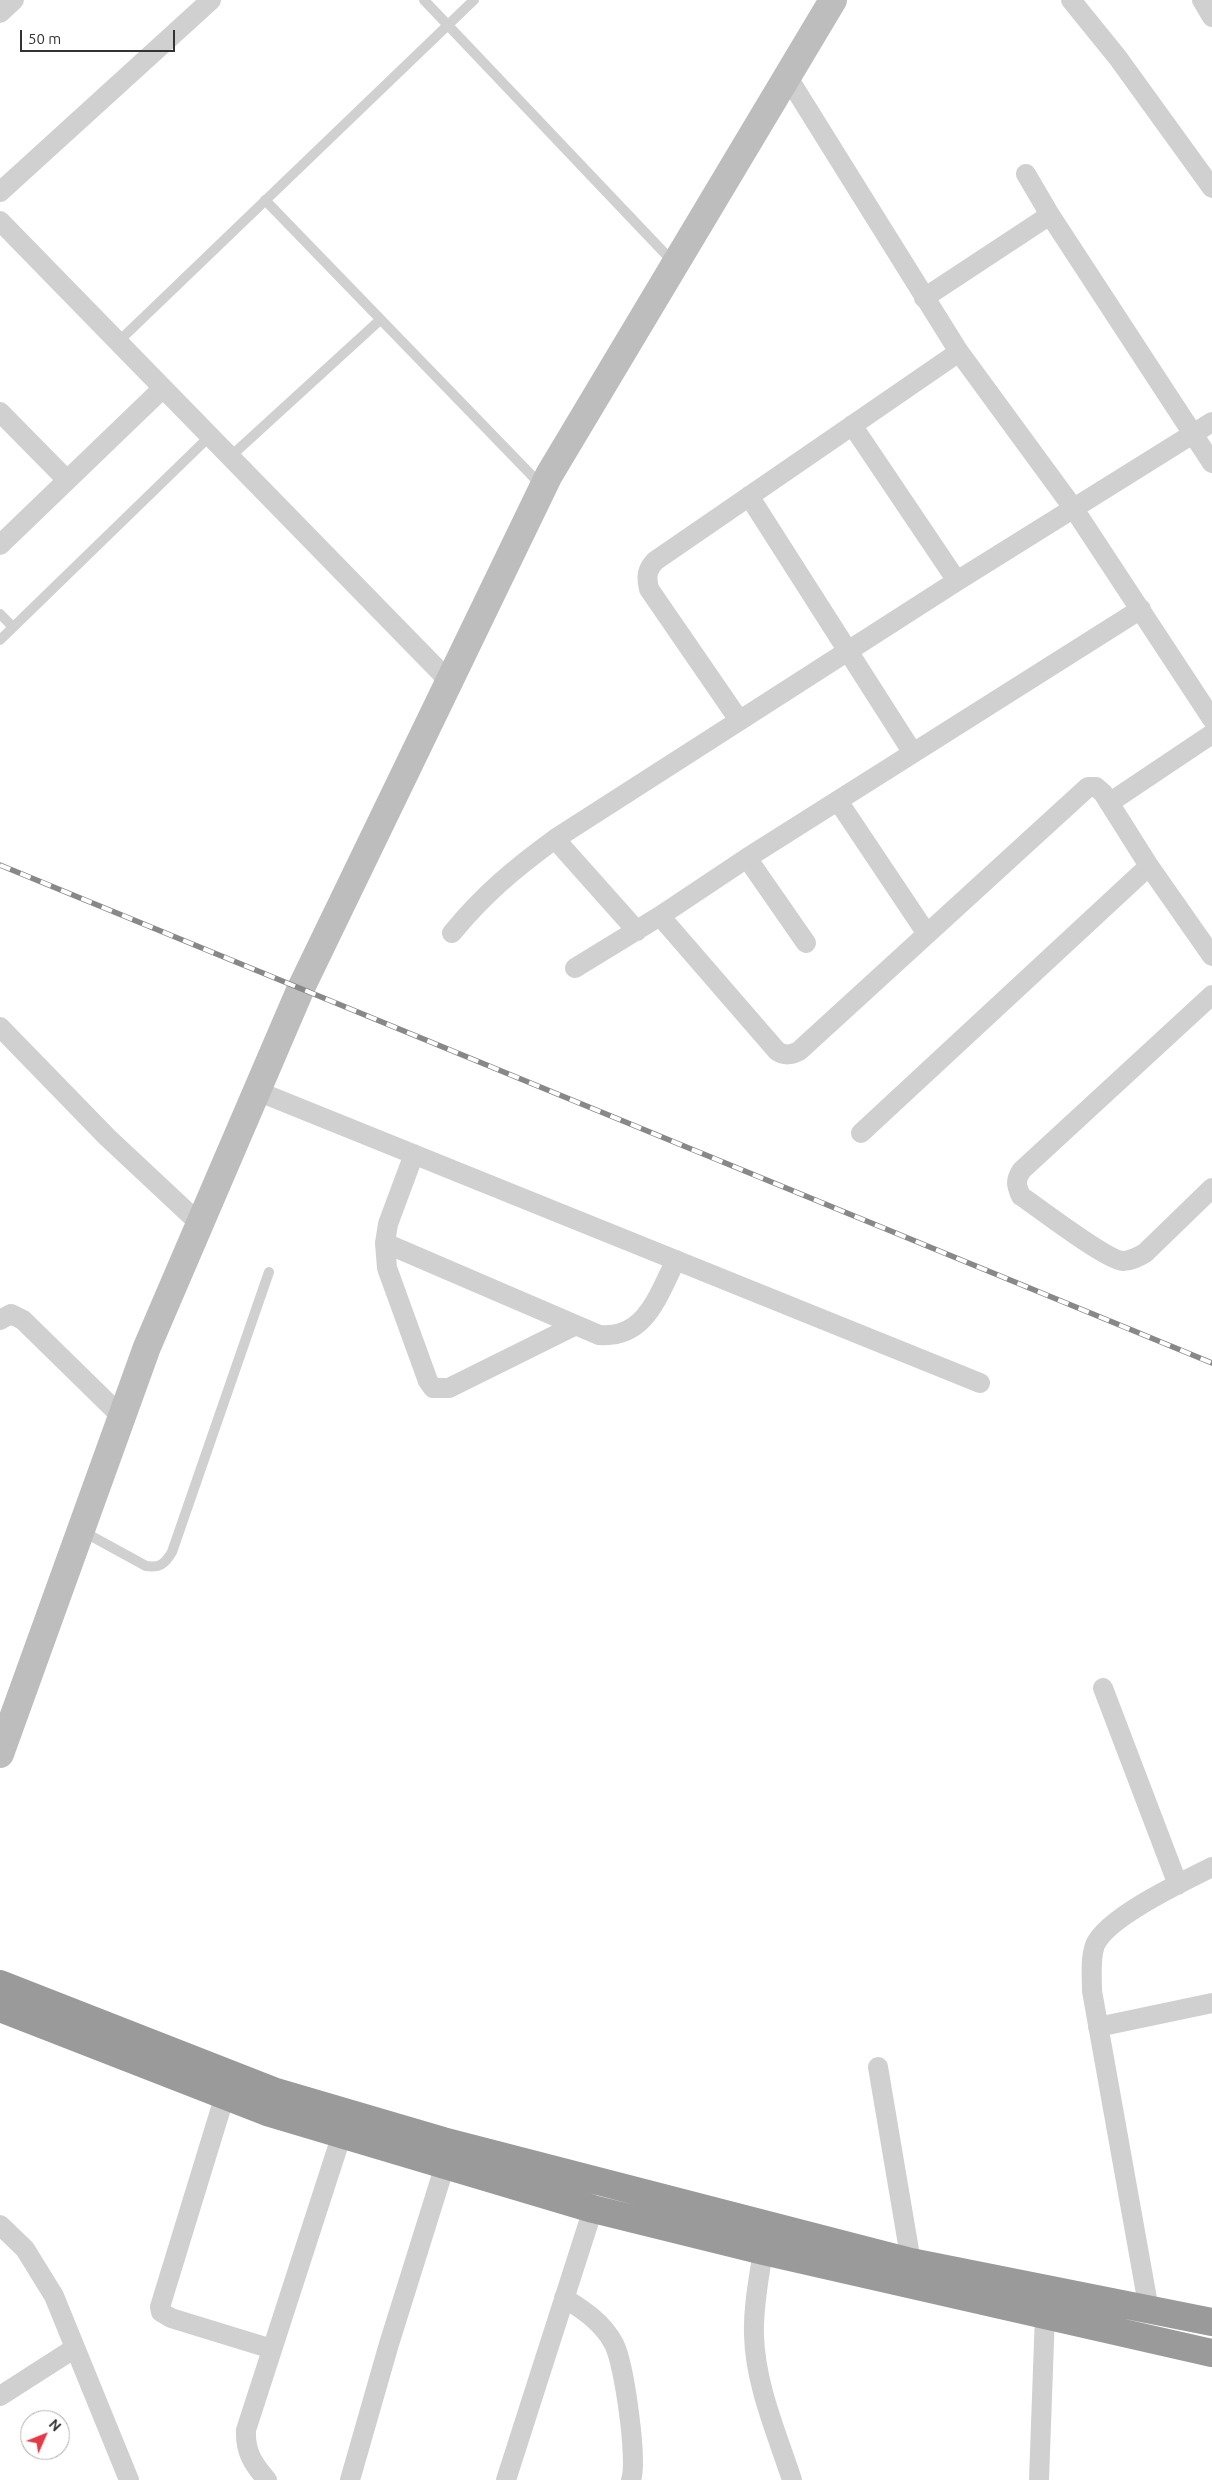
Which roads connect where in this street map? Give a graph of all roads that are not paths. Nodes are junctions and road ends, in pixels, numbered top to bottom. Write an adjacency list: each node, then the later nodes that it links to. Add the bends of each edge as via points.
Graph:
1 (14, 0): 8 (street)
2 (211, 0): 14 (street)
3 (424, 0): 10 (lane)
4 (474, 0): 10 (lane)
5 (833, 0): 11 (main road)
6 (1071, 0): 13 (street)
7 (1202, 0): 9 (street)
8 (0, 13)
9 (1212, 17)
10 (448, 25): 15 (lane); 18 (lane)
11 (787, 76): 18 (main road); 19 (street)
12 (1026, 174): 16 (street)
13 (1209, 176)
14 (0, 192)
15 (265, 200): 20 (lane); 21 (lane)
16 (1050, 215): 19 (street); 27 (street)
17 (0, 221): 21 (street)
18 (675, 264): 32 (main road)
19 (924, 298): 22 (street)
20 (380, 320): 29 (lane); 32 (lane)
21 (118, 342): 23 (street)
22 (958, 352): 26 (street); 34 (street)
23 (163, 388): 28 (street); 31 (street)
24 (0, 412): 31 (street)
25 (1212, 422): 27 (street)
26 (852, 425): 33 (street); 36 (street)
27 (1193, 434): 30 (street); 34 (street)
28 (210, 436): 29 (street); 39 (lane)
29 (230, 457): 42 (street)
30 (1212, 463)
31 (67, 480): 35 (street)
32 (544, 487): 42 (main road)
33 (749, 496): 41 (street); 44 (street, via 655,560 648,568 647,577 649,589)
34 (1074, 509): 36 (street); 37 (street)
35 (0, 545)
36 (957, 581): 41 (street)
37 (1141, 609): 43 (street); 46 (street)
38 (0, 614): 39 (lane)
39 (12, 627): 40 (lane)
40 (0, 640)
41 (848, 652): 44 (street); 46 (street)
42 (449, 681): 61 (main road, via 301,988)
43 (1212, 719)
44 (739, 720): 49 (street)
45 (1212, 734): 48 (street)
46 (913, 753): 47 (street)
47 (838, 800): 50 (street); 55 (street)
48 (1109, 803): 51 (street); 55 (street, via 1096,788 1088,787 1079,793)
49 (555, 839): 53 (street); 54 (street, via 512,870 477,903)
50 (747, 858): 52 (street); 56 (street)
51 (1149, 866): 57 (street); 62 (street)
52 (660, 916): 53 (street); 55 (street, via 777,1051 784,1055 799,1051)
53 (637, 931): 58 (street)
54 (452, 933)
55 (927, 934)
56 (806, 943)
57 (1212, 956)
58 (575, 968)
59 (1212, 995): 64 (street, via 1022,1170 1016,1178 1016,1186 1021,1196 1104,1253 1122,1261 1145,1253)
60 (0, 1027): 65 (street, via 107,1137)
61 (257, 1091): 63 (street); 65 (main road)
62 (861, 1133)
63 (414, 1154): 66 (street, via 388,1224); 67 (street)
64 (1212, 1188)
65 (200, 1224): 72 (main road, via 147,1347)
66 (385, 1242): 70 (street); 70 (street, via 387,1268 433,1388 449,1388)
67 (676, 1260): 70 (street, via 653,1307 630,1330 614,1337 598,1335); 71 (street)
68 (269, 1272): 73 (lane, via 172,1552 165,1563 156,1567 146,1566)
69 (0, 1320): 72 (street, via 11,1314 23,1320)
70 (576, 1325)
71 (980, 1383)
72 (122, 1417): 73 (main road)
73 (81, 1531): 75 (main road)
74 (1102, 1688): 77 (street)
75 (0, 1754)
76 (1212, 1867): 77 (street)
77 (1178, 1885): 81 (street, via 1117,1920 1096,1945 1092,1991)
78 (0, 1984): 89 (highway, via 276,2092 617,2188)
79 (1212, 2003): 81 (street)
80 (0, 2008): 83 (highway)
81 (1098, 2027): 91 (street)
82 (878, 2067): 89 (street)
83 (225, 2096): 84 (highway); 95 (street, via 160,2312)
84 (342, 2134): 85 (highway); 95 (street)
85 (445, 2165): 86 (highway); 100 (street, via 388,2344)
86 (593, 2209): 88 (highway); 90 (street)
87 (0, 2224): 94 (street, via 25,2250 54,2296)
88 (764, 2250): 92 (highway); 103 (street, via 754,2335 759,2372)
89 (911, 2262): 91 (highway)
90 (564, 2298): 101 (street); 102 (street, via 588,2313 615,2346 633,2448)
91 (1149, 2310): 93 (highway)
92 (1046, 2314): 96 (highway); 104 (street)
93 (1212, 2322)
94 (74, 2348): 97 (street); 98 (street)
95 (272, 2349): 99 (street, via 246,2430 250,2460)
96 (1208, 2354)
97 (0, 2396)
98 (129, 2480)
99 (267, 2480)
100 (350, 2480)
101 (506, 2480)
102 (631, 2480)
103 (792, 2480)
104 (1039, 2480)

